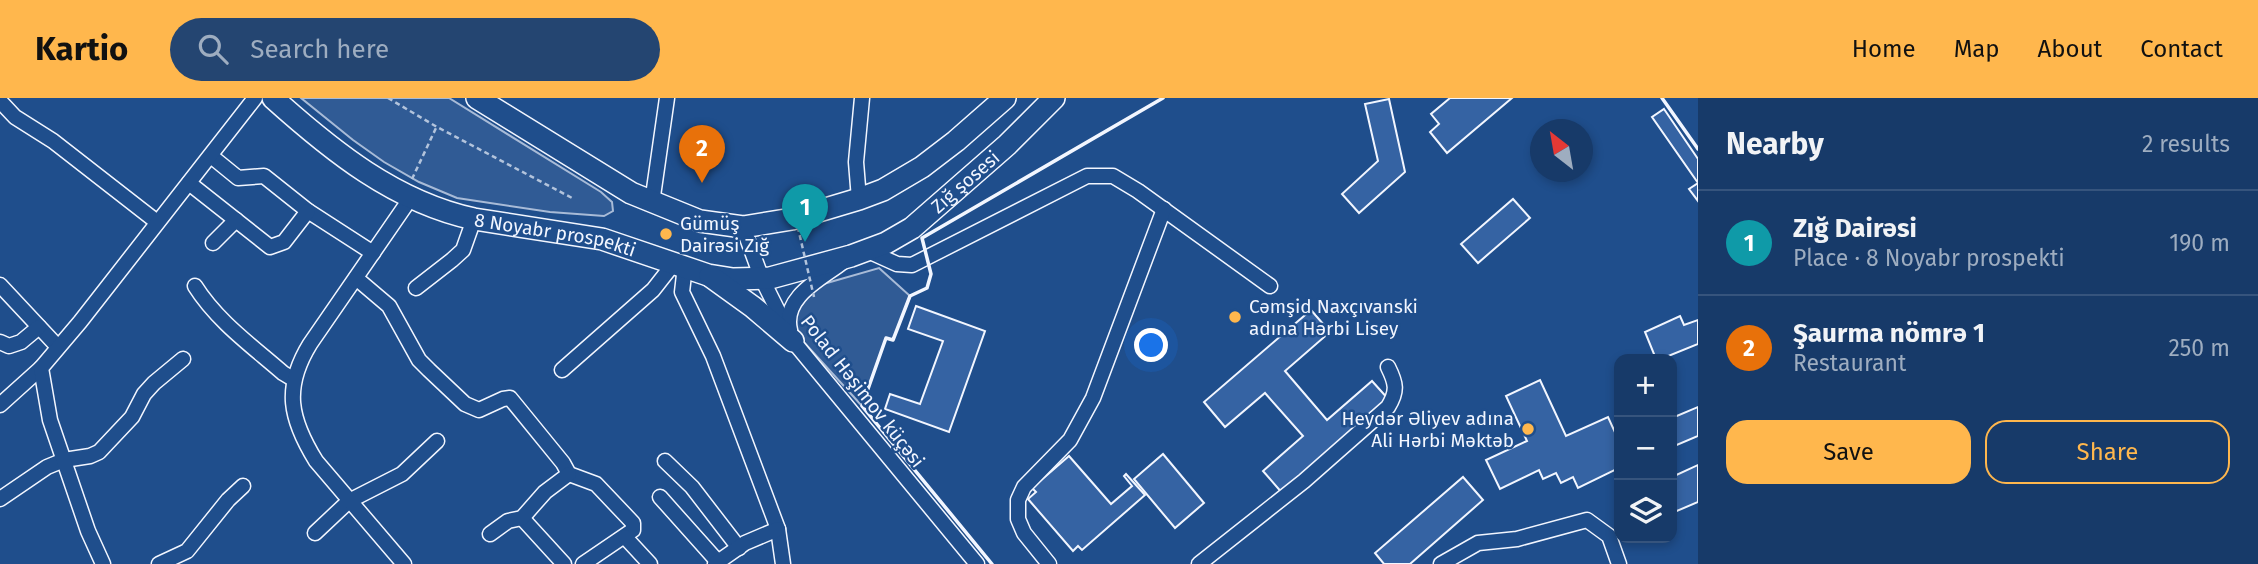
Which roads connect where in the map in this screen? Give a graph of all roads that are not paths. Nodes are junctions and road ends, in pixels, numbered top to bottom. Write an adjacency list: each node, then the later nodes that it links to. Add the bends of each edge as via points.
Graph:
1 (256, 98): 9 (street)
2 (273, 98): 11 (highway, 8 Noyabr prospekti, via 370,175)
3 (477, 98): 13 (highway)
4 (667, 98): 13 (street)
5 (862, 98): 12 (street, via 856,162)
6 (1005, 98): 12 (highway, via 922,167)
7 (1055, 98): 22 (highway, Zığ şosesi, via 912,228)
8 (0, 101): 18 (street, via 15,117)
9 (211, 156): 10 (street); 15 (street, via 239,178 264,177)
10 (189, 183): 17 (street); 18 (street)
11 (411, 189): 16 (highway, 8 Noyabr prospekti, via 445,212); 21 (street)
12 (859, 199): 19 (highway, via 792,219)
13 (652, 203): 19 (highway, via 700,221)
14 (1164, 209): 22 (street, via 1113,176 1087,176 922,262 904,266); 29 (street); 64 (street, via 1093,398 1070,440 1024,487 1018,500 1024,533)
15 (308, 211): 17 (street, via 284,242 270,247); 21 (street)
16 (474, 219): 23 (highway, 8 Noyabr prospekti, via 602,239); 30 (street, via 463,250)
17 (236, 220): 20 (street)
18 (157, 222): 34 (street)
19 (743, 227): 26 (street, Polad Həşimov küçəsi)
20 (213, 243)
21 (373, 253): 25 (street)
22 (858, 253): 26 (highway, 8 Noyabr prospekti); 32 (street, via 797,298 789,318)
23 (680, 264): 24 (highway, 8 Noyabr prospekti); 38 (street); 50 (street, via 682,292 713,356)
24 (708, 275): 26 (highway, 8 Noyabr prospekti); 32 (highway)
25 (356, 278): 39 (street, via 299,361); 44 (street, via 389,306 419,359 465,404 480,410 510,398)
26 (762, 278): 32 (street, Polad Həşimov küçəsi)
27 (0, 285): 31 (street)
28 (195, 286): 39 (street, via 224,322)
29 (1270, 286)
30 (416, 288)
31 (39, 327): 33 (street, via 21,342 9,346); 34 (street)
32 (793, 341): 63 (street, Polad Həşimov küçəsi)
33 (0, 342)
34 (58, 347): 37 (street)
35 (183, 359): 42 (street, via 144,394 132,416 99,452)
36 (1388, 367): 65 (street, via 1396,394 1388,407)
37 (41, 368): 40 (street); 42 (street, via 50,420)
38 (562, 370)
39 (293, 379): 48 (street, via 295,414 305,442)
40 (0, 405)
41 (437, 441): 48 (street, via 402,474)
42 (64, 460): 47 (street); 56 (street)
43 (665, 461): 54 (street, via 692,487)
44 (569, 474): 49 (street); 53 (street, via 596,484 610,497 633,523)
45 (243, 486): 57 (street, via 187,551)
46 (660, 497): 55 (street)
47 (0, 499)
48 (349, 501): 51 (street); 58 (street)
49 (522, 518): 52 (street, via 508,521); 59 (street)
50 (778, 529): 54 (street); 62 (street)
51 (316, 533)
52 (490, 534)
53 (625, 537): 60 (street); 61 (street)
54 (739, 548): 55 (street)
55 (717, 563)
56 (103, 564)
57 (159, 564)
58 (404, 564)
59 (564, 564)
60 (583, 564)
61 (650, 564)
62 (783, 564)
63 (977, 564)
64 (1049, 564)
65 (1199, 564)
66 (1441, 564): 67 (street, via 1478,543 1517,539 1587,520 1609,536)
67 (1619, 564)

